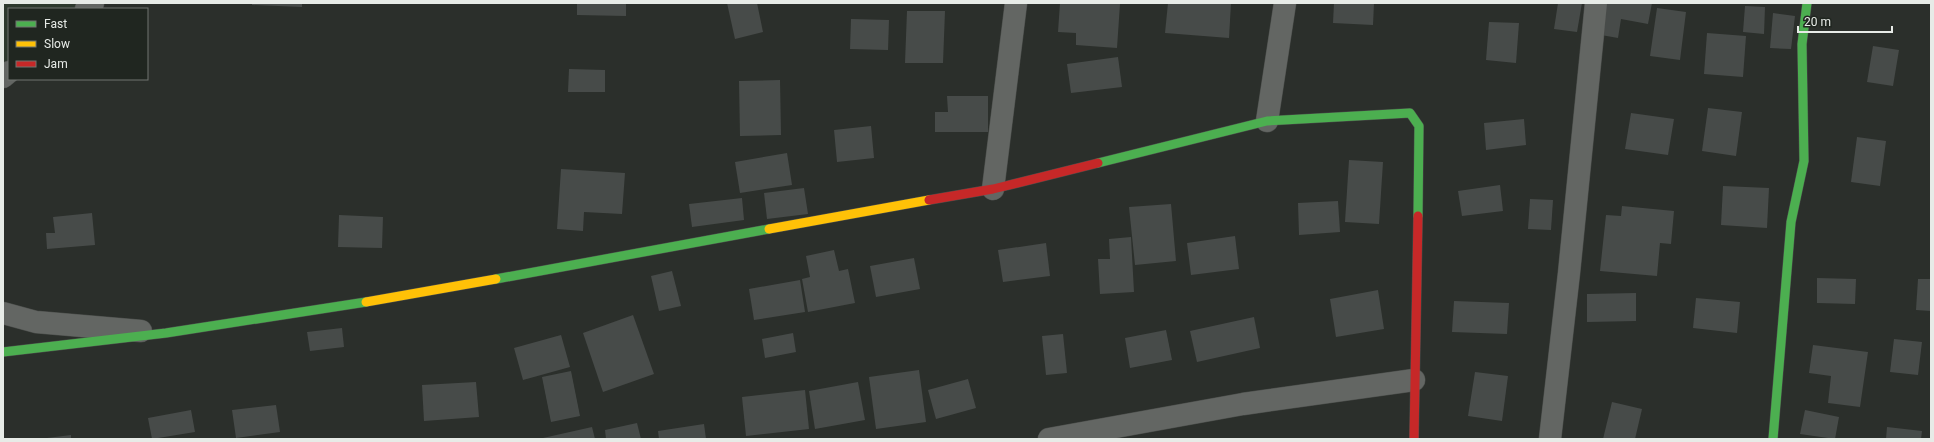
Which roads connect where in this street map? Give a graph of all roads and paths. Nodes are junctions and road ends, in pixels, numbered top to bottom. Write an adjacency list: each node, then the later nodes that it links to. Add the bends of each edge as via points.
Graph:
1 (1016, 3): 6 (street)
2 (1285, 3): 5 (street)
3 (1596, 3): 13 (street)
4 (1806, 3): 14 (street, via 1802,44 1804,161 1791,222)
5 (1267, 121): 6 (street); 10 (street, via 1410,113 1419,126)
6 (993, 189): 8 (street, via 415,294)
7 (3, 313): 8 (street, via 36,322)
8 (166, 333): 9 (street)
9 (3, 352)
10 (1414, 380): 11 (street, via 1243,404); 12 (street)
11 (1049, 439)
12 (1414, 439)
13 (1550, 439)
14 (1773, 439)

